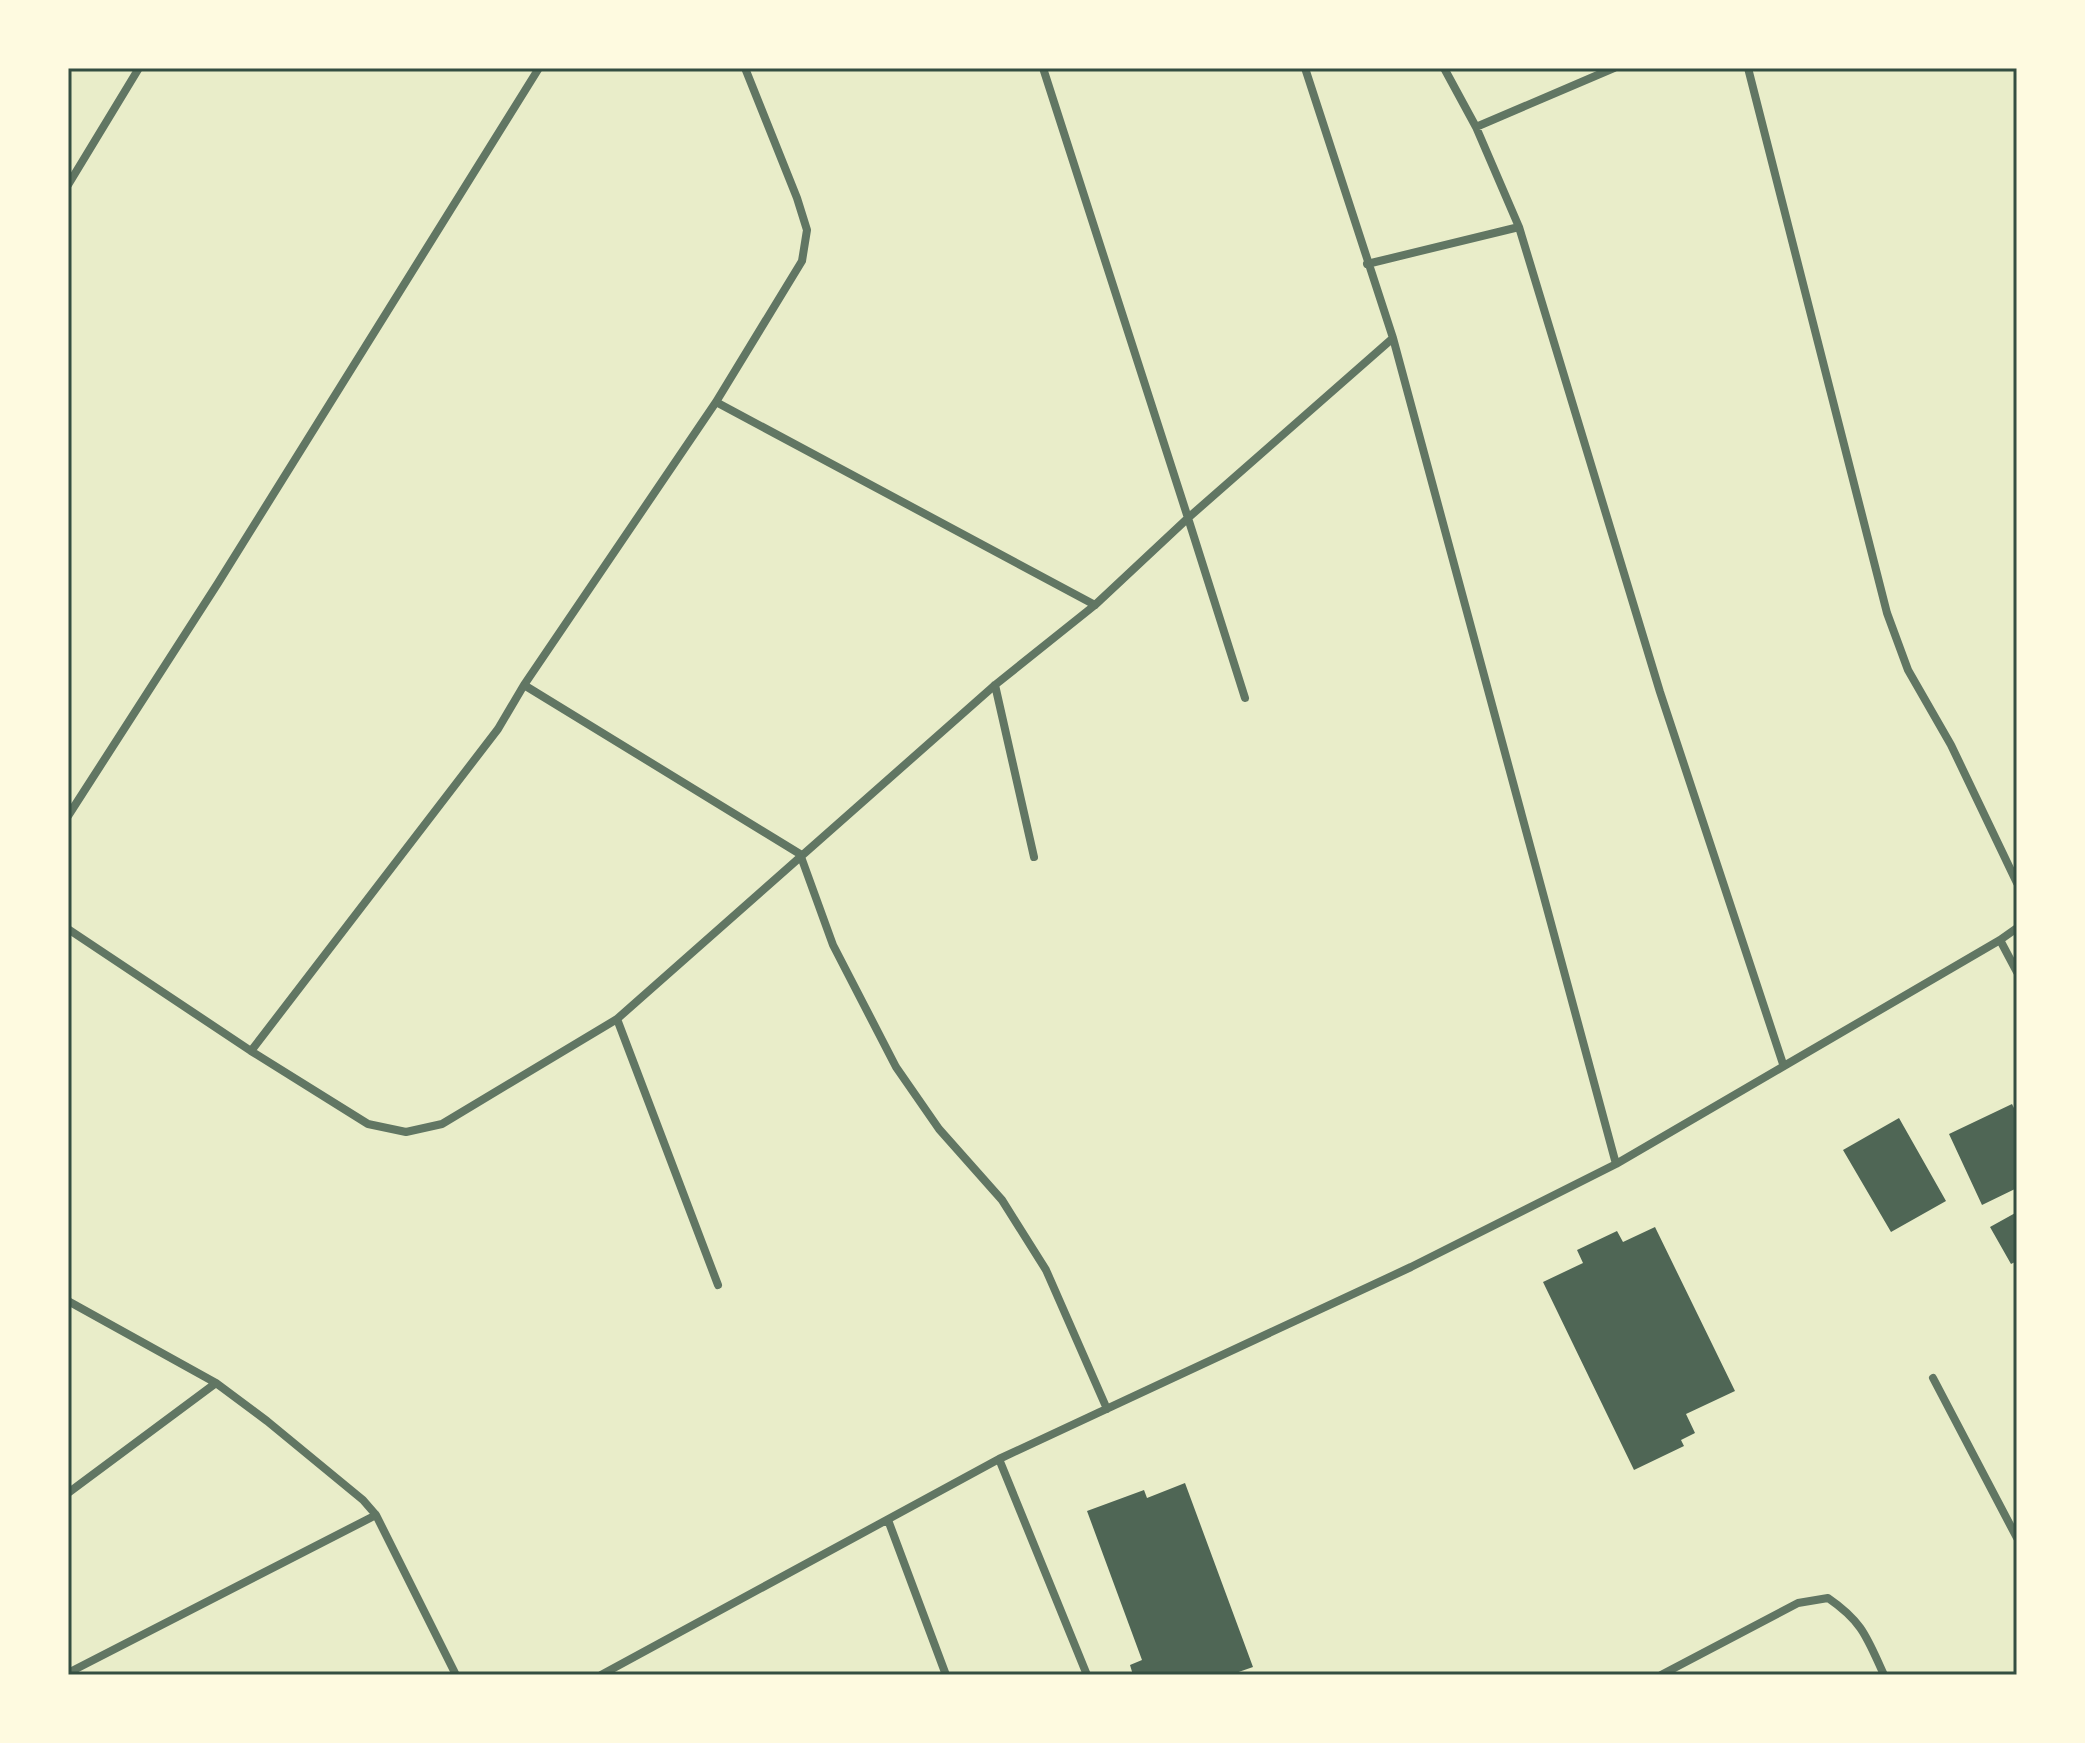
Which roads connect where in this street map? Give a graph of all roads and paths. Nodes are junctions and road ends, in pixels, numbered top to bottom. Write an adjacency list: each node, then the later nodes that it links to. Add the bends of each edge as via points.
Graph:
1 (139, 68): 10 (street)
2 (539, 68): 20 (street)
3 (745, 68): 14 (street, via 807,230 802,261)
4 (1043, 68): 15 (street)
5 (1305, 68): 12 (street)
6 (1444, 68): 9 (street)
7 (1614, 68): 9 (street)
8 (1748, 68): 23 (street, via 1887,613 1908,670 1951,745)
9 (1476, 127): 11 (street)
10 (68, 185)
11 (1519, 227): 12 (street); 30 (street, via 1660,692)
12 (1367, 264): 13 (street)
13 (1393, 338): 15 (street); 31 (street)
14 (716, 402): 16 (street); 17 (street)
15 (1188, 518): 16 (street); 19 (street)
16 (1095, 605): 18 (street)
17 (524, 685): 21 (street); 29 (street, via 498,729)
18 (995, 685): 21 (street); 22 (street)
19 (1245, 698)
20 (68, 816)
21 (800, 854): 28 (street); 36 (street, via 833,945 896,1067 939,1129 1002,1200 1046,1270)
22 (1034, 857)
23 (2017, 883)
24 (2017, 928): 26 (street)
25 (68, 929): 29 (street)
26 (2000, 940): 27 (street); 30 (street)
27 (2017, 972)
28 (617, 1019): 29 (street, via 442,1124 406,1132 368,1124); 32 (street)
29 (251, 1051)
30 (1783, 1064): 31 (street)
31 (1616, 1164): 36 (street)
32 (718, 1285)
33 (68, 1301): 35 (street)
34 (1933, 1378): 41 (street)
35 (216, 1383): 38 (street); 39 (street)
36 (1107, 1409): 37 (street)
37 (999, 1459): 40 (street); 46 (street)
38 (68, 1493)
39 (376, 1515): 42 (street); 43 (street)
40 (888, 1520): 44 (street); 45 (street)
41 (2017, 1538)
42 (68, 1673)
43 (456, 1675)
44 (601, 1675)
45 (946, 1675)
46 (1087, 1675)
47 (1661, 1675): 48 (street, via 1798,1603 1828,1598 1852,1614)
48 (1884, 1675)

